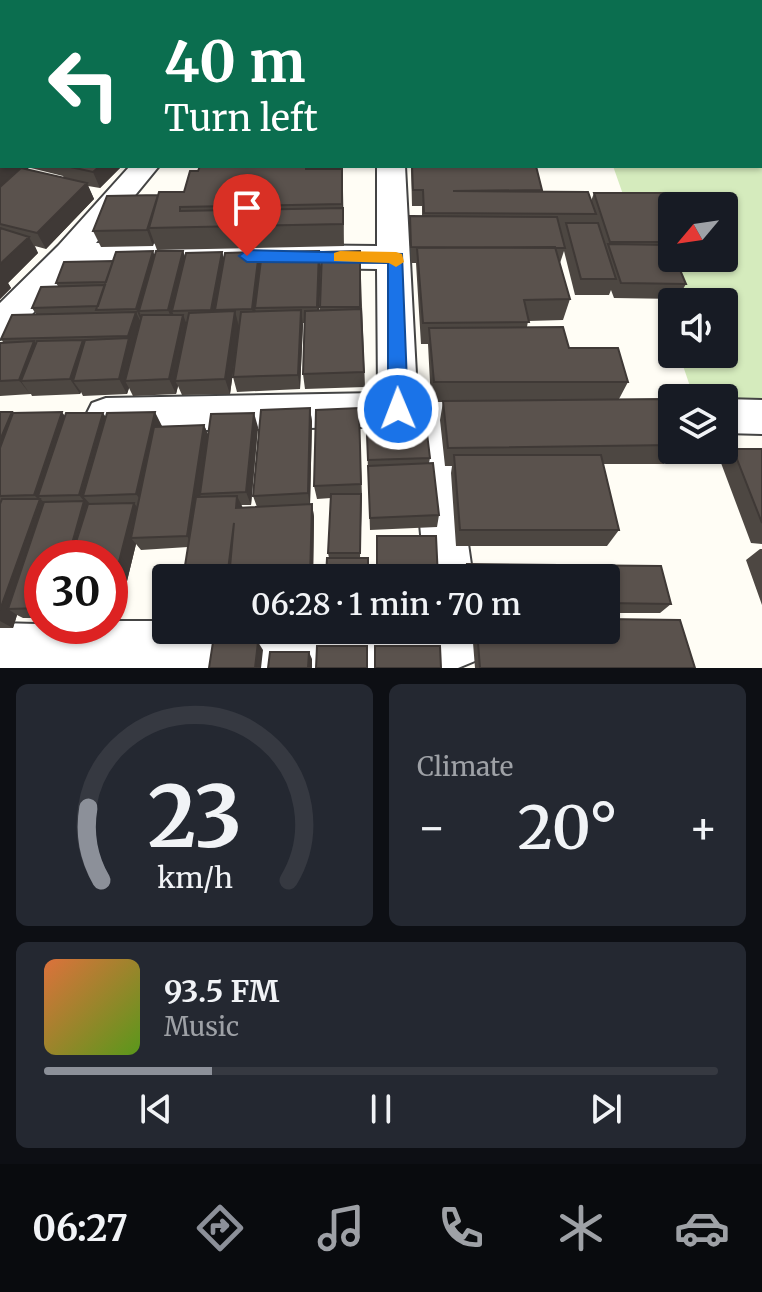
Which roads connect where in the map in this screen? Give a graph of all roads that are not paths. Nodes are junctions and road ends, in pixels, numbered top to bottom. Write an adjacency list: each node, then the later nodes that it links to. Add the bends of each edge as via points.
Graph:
1 (143, 168): 3 (street)
2 (391, 168): 4 (street)
3 (69, 254): 4 (street); 5 (street)
4 (396, 258): 6 (street)
5 (0, 325)
6 (414, 410): 7 (street); 8 (street); 11 (street)
7 (520, 412)
8 (64, 415)
9 (738, 416): 10 (street)
10 (762, 417)
11 (446, 564)
12 (458, 647): 13 (street)
13 (0, 648)

